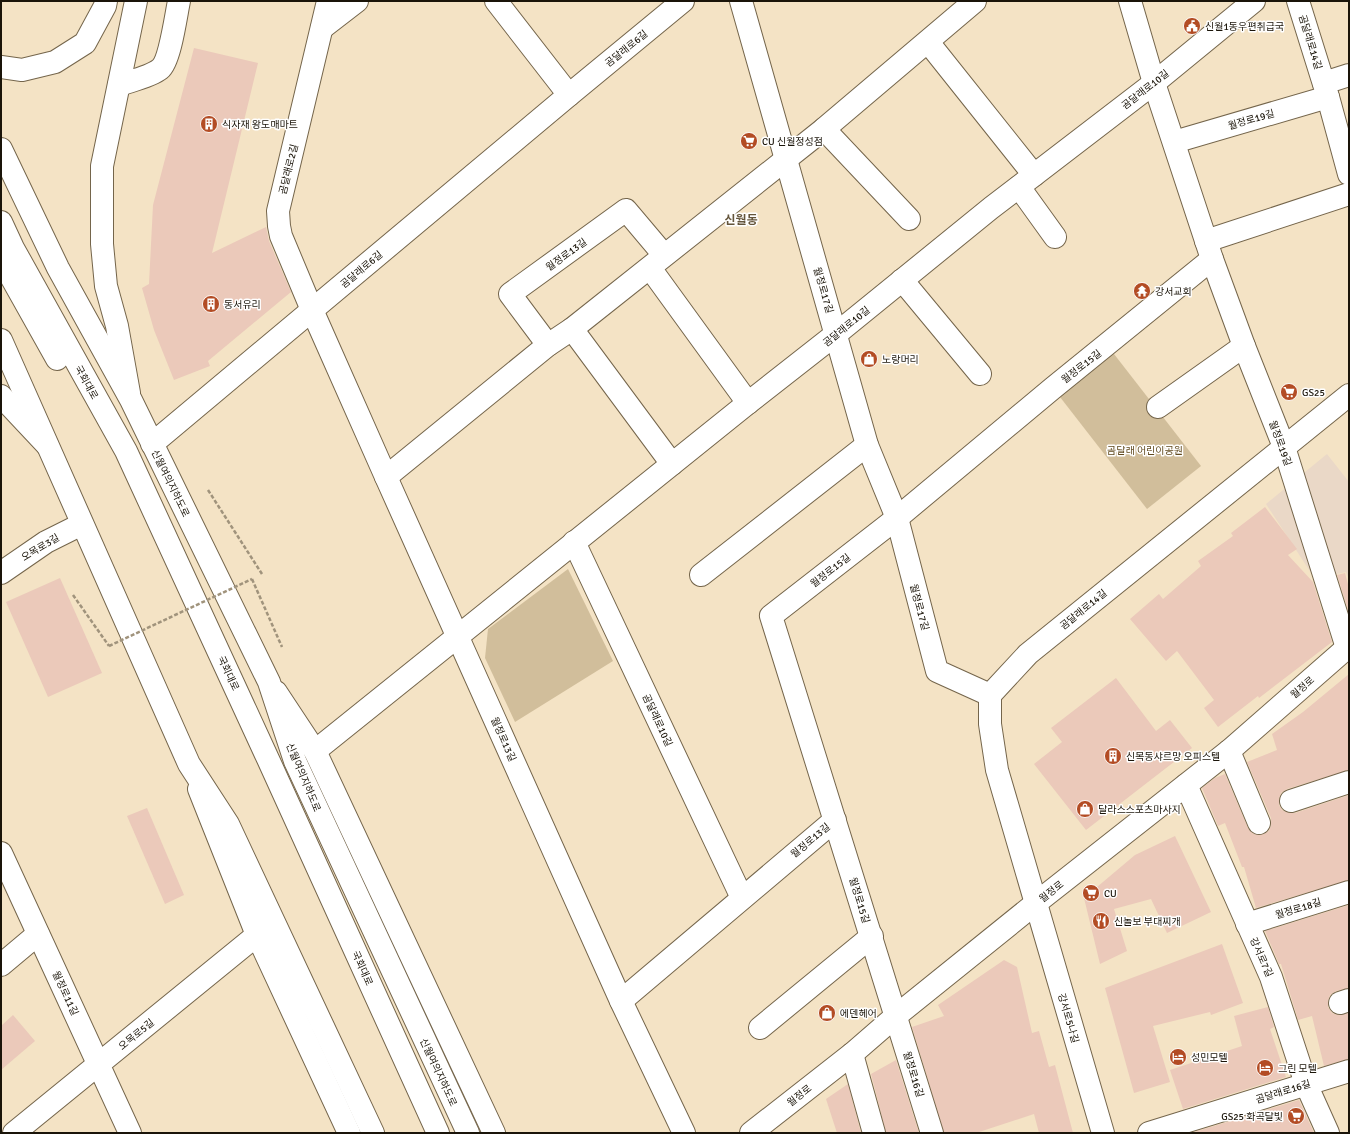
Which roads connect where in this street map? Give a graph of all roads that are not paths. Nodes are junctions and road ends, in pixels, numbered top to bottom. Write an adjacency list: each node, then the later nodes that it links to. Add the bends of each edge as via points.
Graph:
1 (106, 1): 15 (main road, via 85,43 55,62 22,70)
2 (136, 1): 18 (main road)
3 (179, 1): 18 (main road, via 163,66 154,73)
4 (328, 1): 13 (main road, 곰달래로2길)
5 (357, 1): 13 (main road)
6 (496, 1): 20 (main road)
7 (683, 1): 20 (main road, 곰달래로6길)
8 (741, 1): 24 (main road, 월정로17길)
9 (975, 1): 14 (main road)
10 (1130, 1): 17 (main road, 월정로19길)
11 (1254, 1): 17 (main road, 곰달래로10길)
12 (1298, 1): 19 (main road, 곰달래로14길)
13 (322, 28): 35 (main road, 곰달래로2길, via 278,211 281,236)
14 (928, 42): 21 (main road); 26 (main road)
15 (1, 67)
16 (1349, 75): 19 (main road, 곰달래로14길)
17 (1154, 83): 22 (main road, 월정로19길); 26 (main road, 곰달래로10길)
18 (119, 85): 44 (main road, via 102,166 102,244 106,286 117,326)
19 (1326, 90): 22 (main road, 월정로19길); 25 (main road, 곰달래로14길)
20 (569, 94): 35 (main road, 곰달래로6길)
21 (824, 129): 24 (main road); 28 (main road)
22 (1174, 142): 31 (main road, 월정로19길)
23 (1, 149): 44 (main road, via 58,268)
24 (786, 159): 33 (main road); 37 (main road, 월정로17길)
25 (1349, 174)
26 (1026, 181): 30 (main road); 34 (main road, 곰달래로10길)
27 (1349, 194): 31 (main road)
28 (909, 219)
29 (1, 222): 91 (main road, 국회대로, via 16,254 126,451)
30 (1055, 237)
31 (1209, 250): 40 (main road, 월정로19길); 53 (main road, 월정로15길, via 1053,388)
32 (1, 259): 90 (main road, 국회대로, via 111,455)
33 (657, 262): 36 (main road); 39 (main road, 월정로13길, via 626,210 510,294); 45 (main road, 월정로13길)
34 (902, 280): 37 (main road, 곰달래로10길); 41 (main road)
35 (312, 310): 47 (main road, 곰달래로6길); 52 (main road, 월정로13길)
36 (572, 329): 39 (main road); 51 (main road)
37 (836, 334): 45 (main road, 곰달래로10길); 48 (main road, 월정로17길)
38 (1, 340): 49 (main road)
39 (548, 345): 52 (main road)
40 (1244, 346): 46 (main road); 50 (main road, 월정로19길)
41 (980, 374)
42 (1349, 395): 50 (main road, 곰달래로14길)
43 (1, 396): 49 (main road)
44 (131, 400): 47 (main road, 신월여의지하도로)
45 (748, 404): 51 (main road, 곰달래로10길)
46 (1158, 407)
47 (152, 444): 60 (main road, 신월여의지하도로)
48 (867, 445): 53 (main road, 월정로17길); 57 (main road)
49 (48, 446): 54 (main road)
50 (1284, 447): 59 (main road, 월정로19길); 61 (main road, 곰달래로14길, via 1028,654)
51 (672, 464): 55 (main road, 곰달래로10길)
52 (386, 477): 58 (main road, 월정로13길)
53 (897, 518): 61 (main road, 월정로17길, via 937,670); 68 (main road, 월정로15길, via 771,616)
54 (82, 524): 56 (main road, 오목로3길, via 46,542); 64 (main road)
55 (574, 542): 58 (main road, 곰달래로10길); 72 (main road, 곰달래로10길)
56 (1, 573)
57 (701, 575)
58 (458, 636): 62 (main road, 곰달래로10길); 79 (main road, 월정로13길)
59 (1348, 647): 63 (main road, 월정로)
60 (269, 682): 62 (main road); 92 (main road, 신월여의지하도로, via 295,761)
61 (990, 695): 73 (main road, via 990,724 997,770)
62 (315, 751): 93 (main road)
63 (1229, 751): 66 (main road, 월정로); 69 (main road)
64 (189, 764): 76 (main road); 89 (main road, via 228,824)
65 (1349, 782): 67 (main road)
66 (1186, 785): 73 (main road, 월정로); 74 (main road, 강서로7길)
67 (1292, 801)
68 (835, 820): 72 (main road, 월정로13길); 77 (main road, 월정로15길)
69 (1259, 823)
70 (1, 853): 75 (main road, 월정로11길)
71 (1349, 892): 74 (main road, 월정로18길)
72 (742, 898): 79 (main road, 월정로13길)
73 (1036, 902): 80 (main road, 월정로); 98 (main road, 강서로5나길)
74 (1248, 924): 85 (main road, 강서로7길, via 1271,977)
75 (38, 934): 78 (main road); 83 (main road, 월정로11길)
76 (257, 935): 83 (main road, 오목로5길); 88 (main road)
77 (872, 936): 80 (main road, 월정로15길); 81 (main road)
78 (1, 965)
79 (621, 1001): 94 (main road, 월정로13길)
80 (897, 1015): 82 (main road, 월정로); 97 (main road, 월정로16길)
81 (760, 1028)
82 (852, 1054): 95 (main road, 월정로); 96 (main road)
83 (98, 1065): 86 (main road, 오목로5길); 87 (main road, 월정로11길)
84 (1349, 1071): 85 (main road, 곰달래로16길)
85 (1306, 1084): 99 (main road, 곰달래로16길); 100 (main road, 강서로7길)
86 (14, 1133)
87 (130, 1133)
88 (348, 1133)
89 (373, 1133)
90 (422, 1133)
91 (438, 1133)
92 (468, 1133)
93 (494, 1133)
94 (684, 1133)
95 (751, 1133)
96 (874, 1133)
97 (932, 1133)
98 (1103, 1133)
99 (1149, 1133)
100 (1328, 1133)

